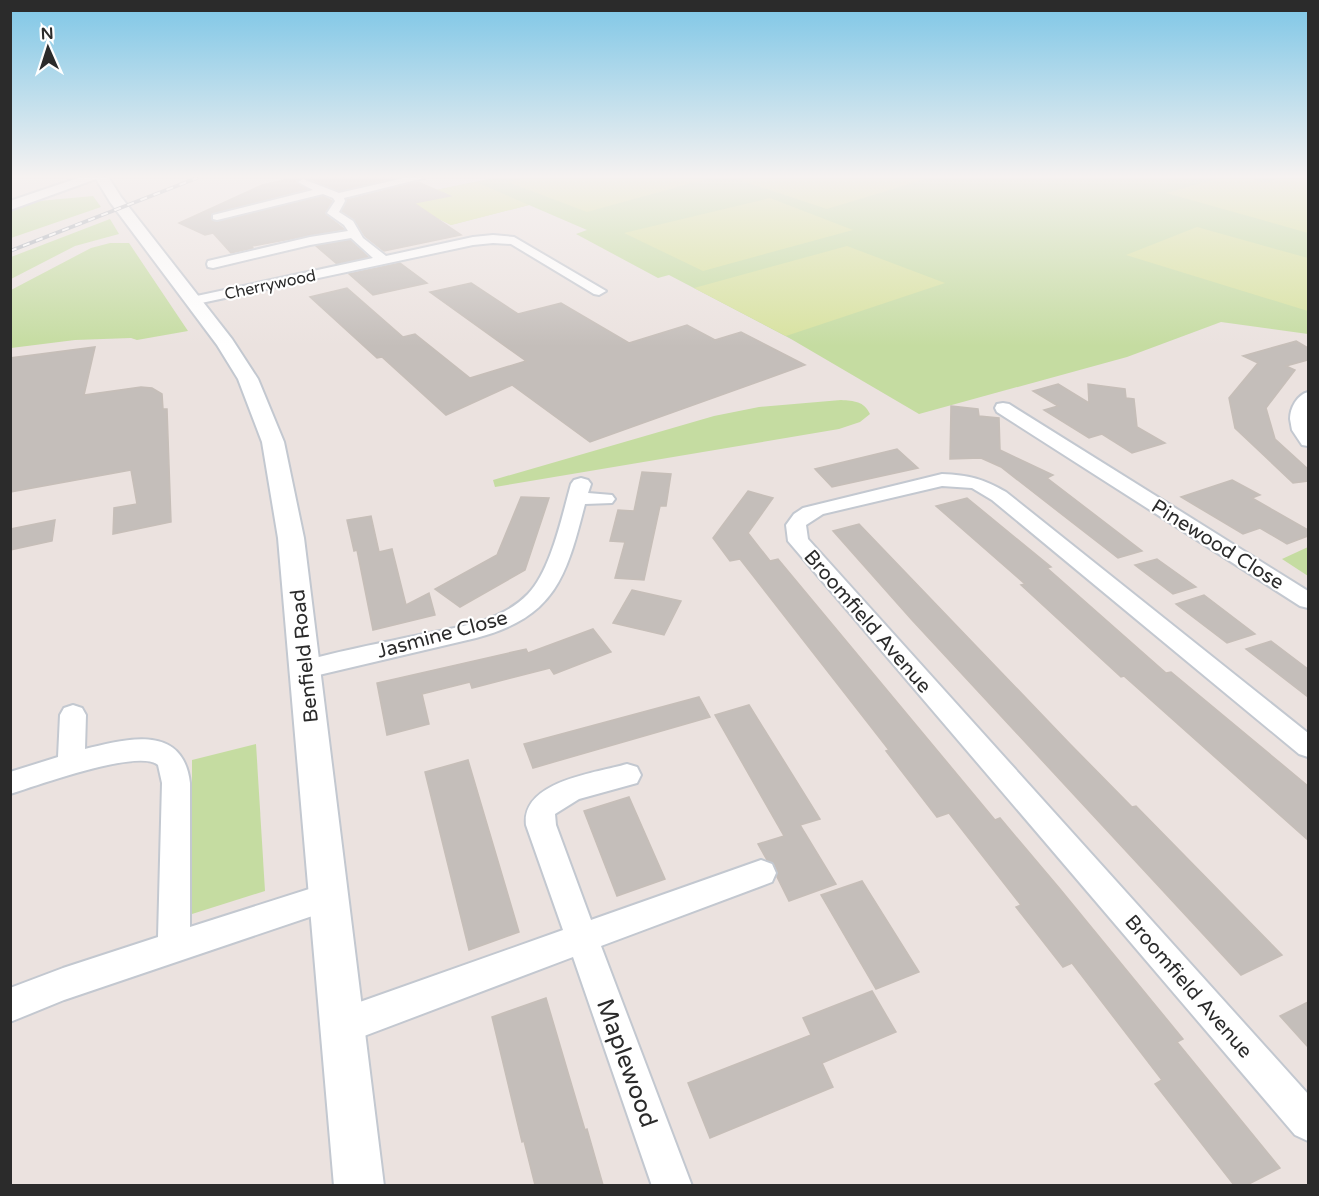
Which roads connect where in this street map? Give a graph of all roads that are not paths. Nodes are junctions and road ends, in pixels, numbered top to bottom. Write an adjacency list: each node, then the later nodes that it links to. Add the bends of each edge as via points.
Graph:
1 (143, 234): 6 (street, Benfield Road)
2 (354, 234): 3 (street); 4 (street, Cherrywood)
3 (383, 260): 5 (street, Cherrywood, via 473,241 505,240 517,243); 6 (street, Cherrywood)
4 (214, 264)
5 (599, 291)
6 (192, 301): 14 (street, Benfield Road, via 248,379 273,442 291,538)
7 (1308, 397): 9 (street, via 1298,415 1300,429)
8 (1003, 408): 11 (street, Pinewood Close)
9 (1308, 441)
10 (1152, 480): 11 (street, Pinewood Close)
11 (1128, 487): 13 (street, Pinewood Close)
12 (606, 499): 14 (street, Jasmine Close, via 579,491 552,574 538,598 528,606 490,625 460,634)
13 (1308, 601)
14 (306, 669): 21 (street, Benfield Road)
15 (73, 715): 17 (street)
16 (1308, 747): 26 (street, Broomfield Avenue, via 984,486 942,480 816,510 796,522 794,532 798,541)
17 (71, 765): 19 (street); 23 (street, via 141,749 162,753 171,762 176,783)
18 (627, 775): 22 (street, Maplewood, via 560,795 543,807 540,816)
19 (10, 783)
20 (761, 873): 22 (street)
21 (328, 897): 23 (street); 25 (street, Benfield Road)
22 (581, 940): 25 (street); 28 (street, Maplewood)
23 (174, 946): 24 (street)
24 (10, 1005)
25 (343, 1026): 27 (street, Benfield Road)
26 (1308, 1122)
27 (360, 1185)
28 (672, 1185)

